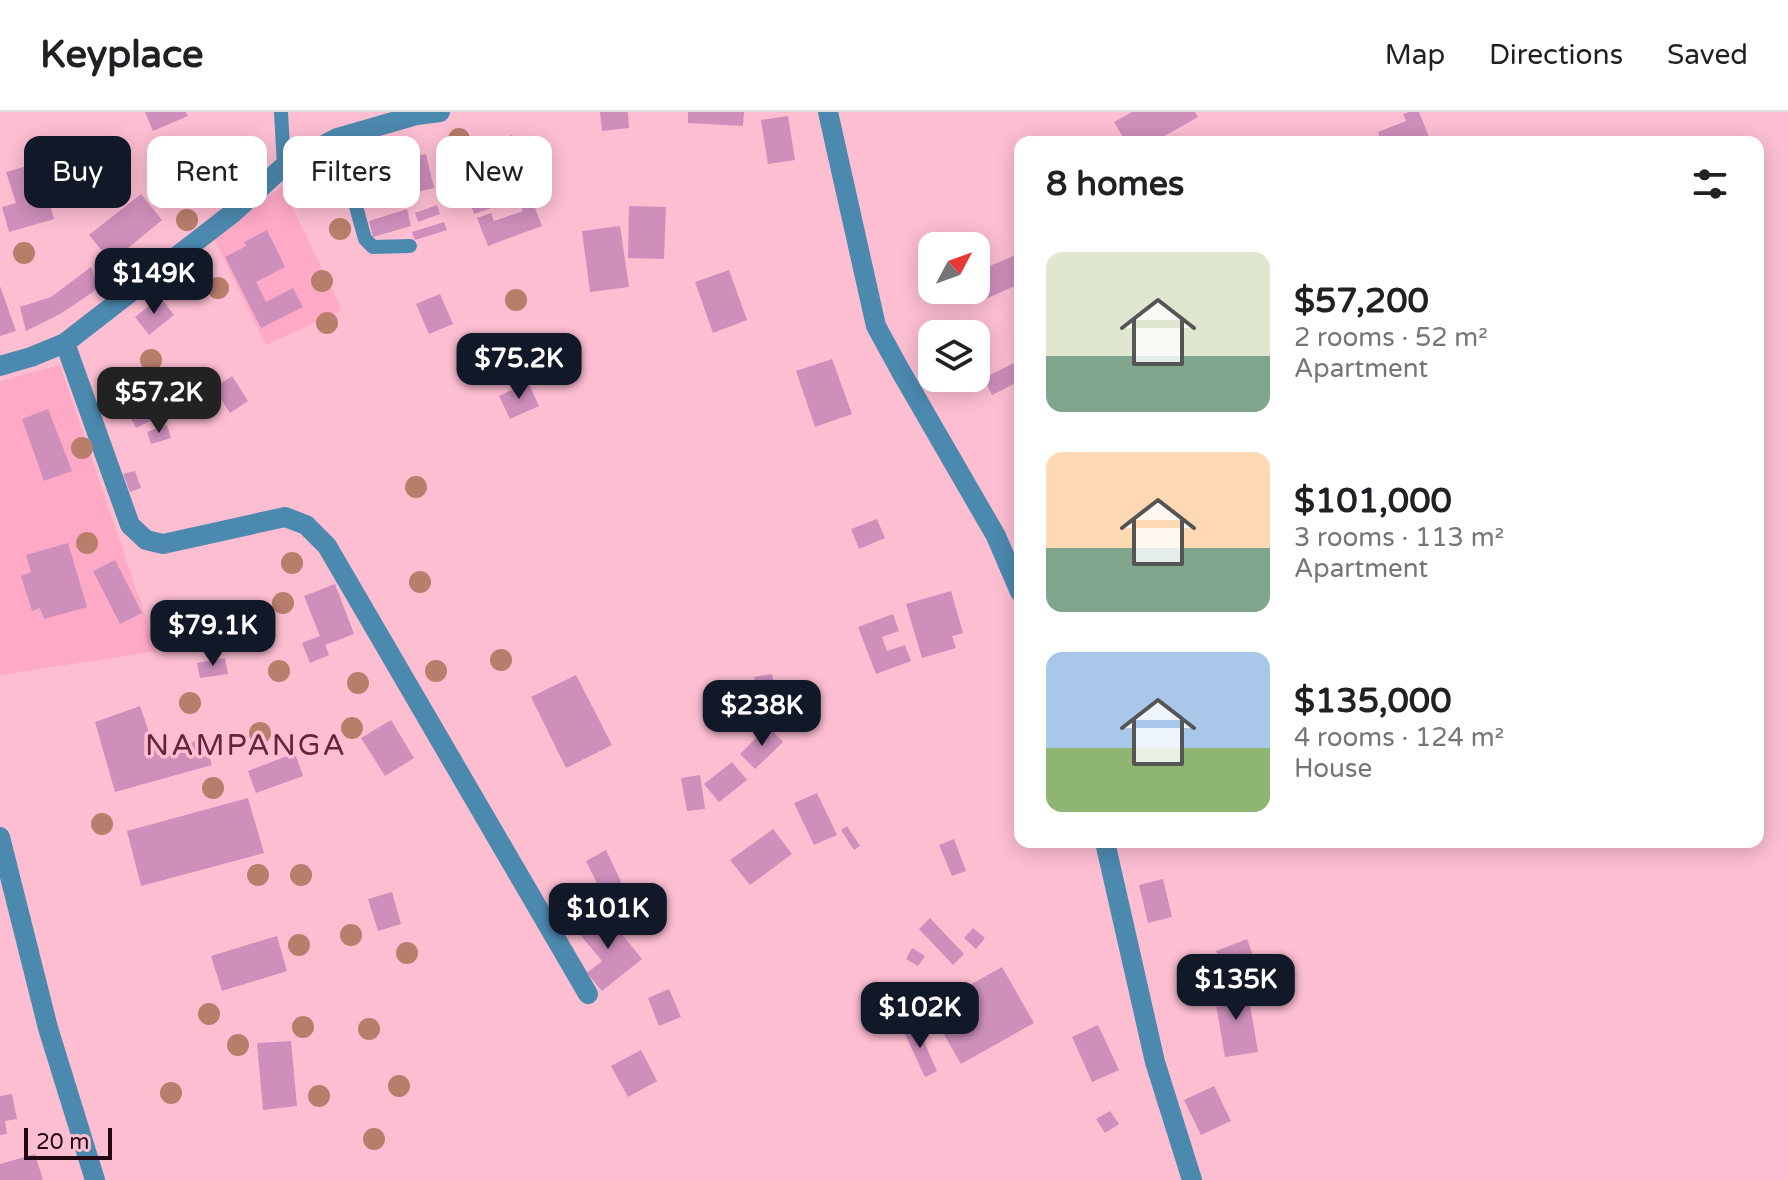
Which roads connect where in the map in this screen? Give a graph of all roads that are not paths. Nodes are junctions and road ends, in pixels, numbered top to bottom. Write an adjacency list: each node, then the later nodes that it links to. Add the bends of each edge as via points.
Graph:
1 (281, 112): 5 (lane)
2 (440, 112): 4 (street)
3 (828, 112): 11 (street, via 876,326 996,536)
4 (344, 136)
5 (283, 148)
6 (283, 167): 9 (street, via 234,212)
7 (356, 208): 8 (lane, via 365,239 373,247)
8 (410, 246)
9 (65, 343): 10 (street); 14 (street, via 130,525 146,540 163,544 285,517 306,525 327,546)
10 (0, 366)
11 (1014, 578)
12 (0, 837): 15 (street, via 48,1028)
13 (1106, 848): 16 (street, via 1155,1062)
14 (588, 994)
15 (95, 1180)
16 (1192, 1180)

